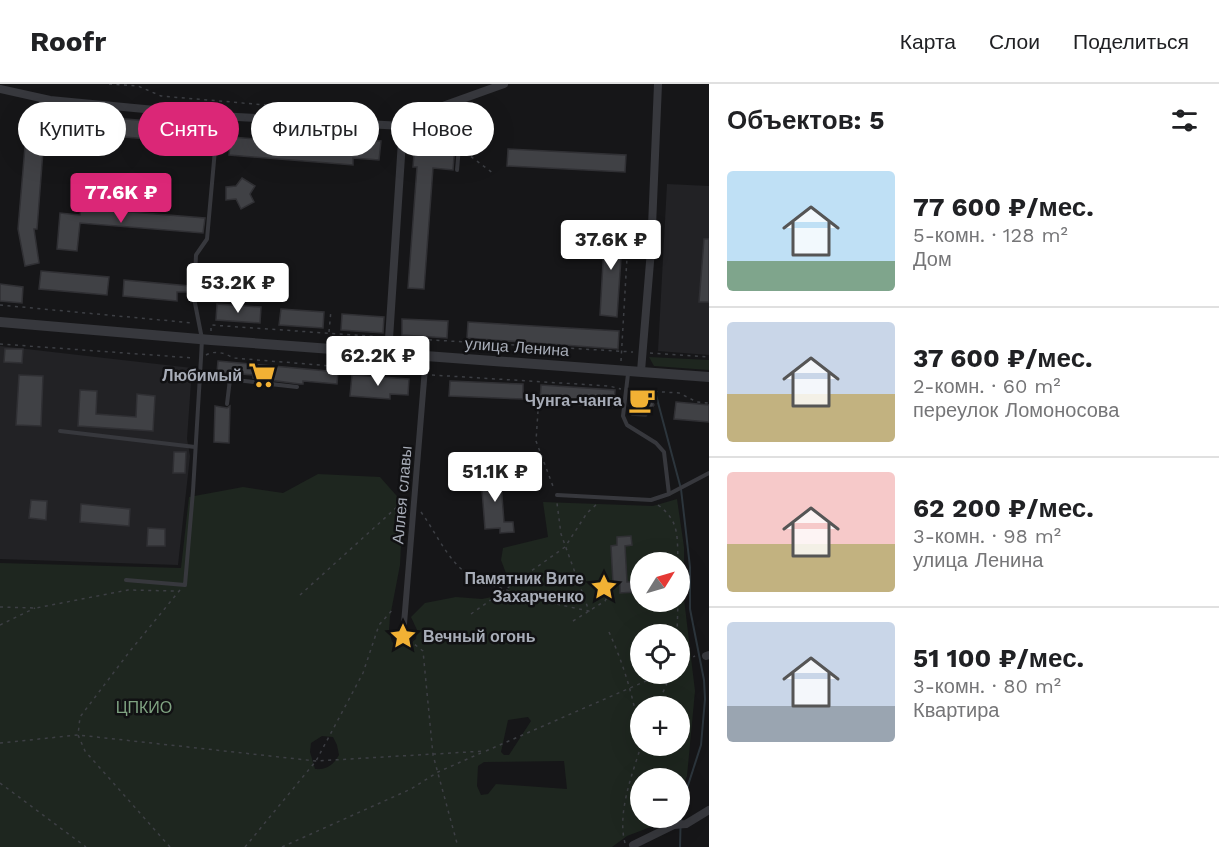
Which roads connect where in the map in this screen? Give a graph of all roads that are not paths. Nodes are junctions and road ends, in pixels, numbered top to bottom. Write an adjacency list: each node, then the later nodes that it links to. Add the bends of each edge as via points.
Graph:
1 (504, 84): 4 (street)
2 (658, 84): 18 (street, via 651,250)
3 (0, 89): 6 (street, via 50,100)
4 (460, 100): 5 (street)
5 (454, 102)
6 (138, 108)
7 (239, 117): 8 (street)
8 (391, 125)
9 (214, 156): 14 (lane, via 207,239 196,255 194,298 197,324)
10 (401, 156): 15 (street)
11 (458, 156): 12 (lane)
12 (457, 170)
13 (0, 322): 14 (street, улица Ленина)
14 (206, 340): 15 (street, улица Ленина); 19 (lane)
15 (388, 354): 16 (street, улица Ленина)
16 (426, 356): 17 (street, улица Ленина); 30 (street, Аллея славы)
17 (624, 370): 18 (street, улица Ленина); 28 (lane, via 623,416 627,425 657,443 664,452)
18 (640, 371): 20 (street, улица Ленина)
19 (200, 376): 21 (lane); 25 (lane)
20 (709, 377)
21 (230, 379): 22 (lane); 23 (lane)
22 (297, 387)
23 (227, 404)
24 (60, 431): 25 (lane)
25 (195, 447): 29 (lane, via 184,585)
26 (709, 473): 28 (lane)
27 (557, 495): 28 (lane, via 651,500)
28 (669, 495)
29 (126, 580)
30 (403, 636)
31 (709, 810): 32 (street, via 686,824 674,825)
32 (629, 846)

